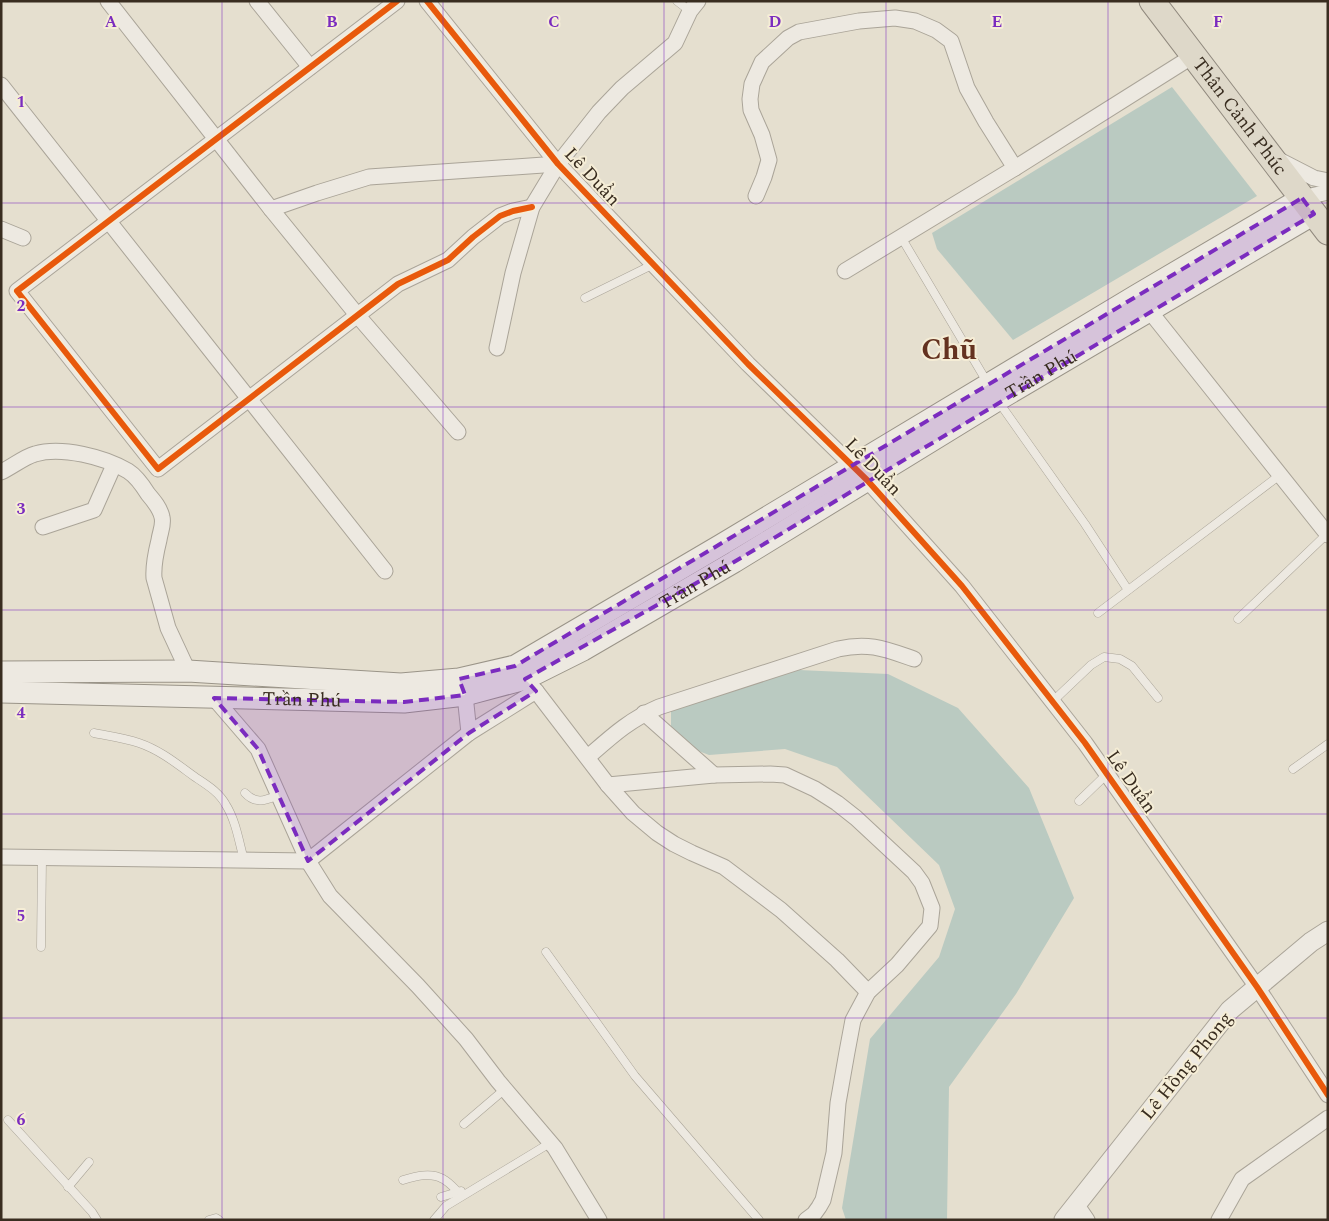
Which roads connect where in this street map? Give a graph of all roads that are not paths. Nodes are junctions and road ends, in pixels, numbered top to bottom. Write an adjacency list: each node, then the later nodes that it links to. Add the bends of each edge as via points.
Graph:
1 (108, 1): 11 (street)
2 (257, 1): 9 (street)
3 (397, 1): 9 (street)
4 (427, 1): 13 (street, Lê Duẩn)
5 (677, 1): 7 (lane)
6 (1152, 1): 8 (highway, Thân Cảnh Phúc)
7 (694, 6): 13 (street, via 675,44 622,88)
8 (1193, 56): 12 (highway, Thân Cảnh Phúc); 14 (street)
9 (310, 68): 11 (street)
10 (1, 85): 21 (street)
11 (216, 139): 19 (street); 21 (street)
12 (1270, 156): 15 (street, via 1314,178); 20 (highway, Thân Cảnh Phúc)
13 (558, 164): 18 (street); 19 (street, via 369,177); 25 (street, Lê Duẩn)
14 (1015, 168): 17 (street, via 967,88 951,41 915,21 895,18 799,32 762,62 752,84 750,104 769,160); 26 (street)
15 (1328, 181)
16 (1328, 192): 20 (street)
17 (756, 196)
18 (532, 207): 29 (street, via 500,216 448,260 398,284); 30 (street, via 513,274)
19 (272, 209): 29 (street)
20 (1318, 212): 28 (main road, Trần Phú)
21 (108, 220): 32 (street); 32 (street, via 17,291 158,469)
22 (1, 229): 23 (street)
23 (23, 238)
24 (904, 242): 31 (lane)
25 (654, 264): 27 (lane); 36 (street, Lê Duẩn, via 748,364)
26 (845, 271)
27 (585, 298)
28 (1143, 302): 31 (main road, Trần Phú); 37 (street)
29 (358, 316): 32 (street); 33 (street)
30 (498, 348)
31 (993, 393): 36 (main road, Trần Phú); 41 (lane)
32 (249, 400): 40 (street)
33 (458, 432)
34 (114, 465): 35 (street, via 75,452 51,451 34,454); 38 (street, via 94,510); 45 (street, via 129,472 143,486 160,513 162,525 154,578 168,628)
35 (1, 472)
36 (860, 473): 47 (main road, Trần Phú, via 725,567 583,650); 52 (street, Lê Duẩn, via 962,586)
37 (1280, 476): 39 (street); 41 (lane)
38 (43, 527)
39 (1327, 535): 43 (lane)
40 (385, 571)
41 (1128, 590): 42 (lane)
42 (1098, 613)
43 (1238, 619)
44 (914, 659): 53 (street, via 870,646 838,649)
45 (188, 671): 46 (main road, Trần Phú); 48 (main road, Trần Phú)
46 (1, 672)
47 (525, 679): 48 (main road, Trần Phú); 55 (street, Trần Phú); 57 (street)
48 (462, 687): 50 (main road, Trần Phú, via 404,702); 55 (street)
49 (1, 692): 50 (main road, Trần Phú)
50 (214, 698): 63 (street, via 258,749)
51 (1158, 698): 52 (lane, via 1132,666 1120,659 1104,657)
52 (1052, 702): 59 (street, Lê Duẩn)
53 (644, 713): 57 (street, via 623,726); 60 (street)
54 (94, 733): 67 (lane, via 153,748 214,790 228,807)
55 (469, 733): 68 (street, Trần Phú)
56 (1328, 744): 58 (lane)
57 (588, 757): 61 (street)
58 (1293, 769)
59 (1107, 774): 64 (lane); 72 (street, Lê Duẩn)
60 (714, 775): 61 (street); 73 (street, via 785,776 815,789 856,818 922,883 932,908 930,926)
61 (608, 785): 73 (street, via 633,813 657,833 724,867 782,910)
62 (245, 793): 63 (lane, via 262,801)
63 (279, 795): 68 (street)
64 (1080, 801)
65 (1, 857): 66 (street)
66 (42, 858): 67 (street); 70 (lane)
67 (244, 860): 68 (street)
68 (308, 861): 74 (street, via 330,896 466,1039)
69 (1328, 931): 72 (street, Lê Hồng Phong)
70 (41, 947)
71 (546, 952): 92 (lane, via 635,1076)
72 (1257, 987): 75 (street, Lê Duẩn); 86 (street, Lê Hồng Phong, via 1230,1010)
73 (868, 992): 93 (street, via 853,1020 846,1052 834,1153 823,1200)
74 (505, 1090): 78 (lane); 79 (street)
75 (1328, 1095)
76 (1328, 1118): 95 (street, via 1242,1179)
77 (8, 1120): 82 (lane)
78 (464, 1124)
79 (550, 1143): 83 (lane); 91 (street)
80 (89, 1162): 82 (lane)
81 (404, 1180): 84 (lane, via 436,1176)
82 (68, 1187): 87 (lane)
83 (475, 1188): 84 (lane); 90 (lane, via 446,1206)
84 (458, 1192): 85 (lane)
85 (441, 1197)
86 (1082, 1212): 94 (street, Lê Hồng Phong)
87 (97, 1220)
88 (209, 1220): 89 (lane)
89 (219, 1220)
90 (434, 1220)
91 (599, 1220)
92 (759, 1220)
93 (806, 1220)
94 (1064, 1220)
95 (1219, 1220)

